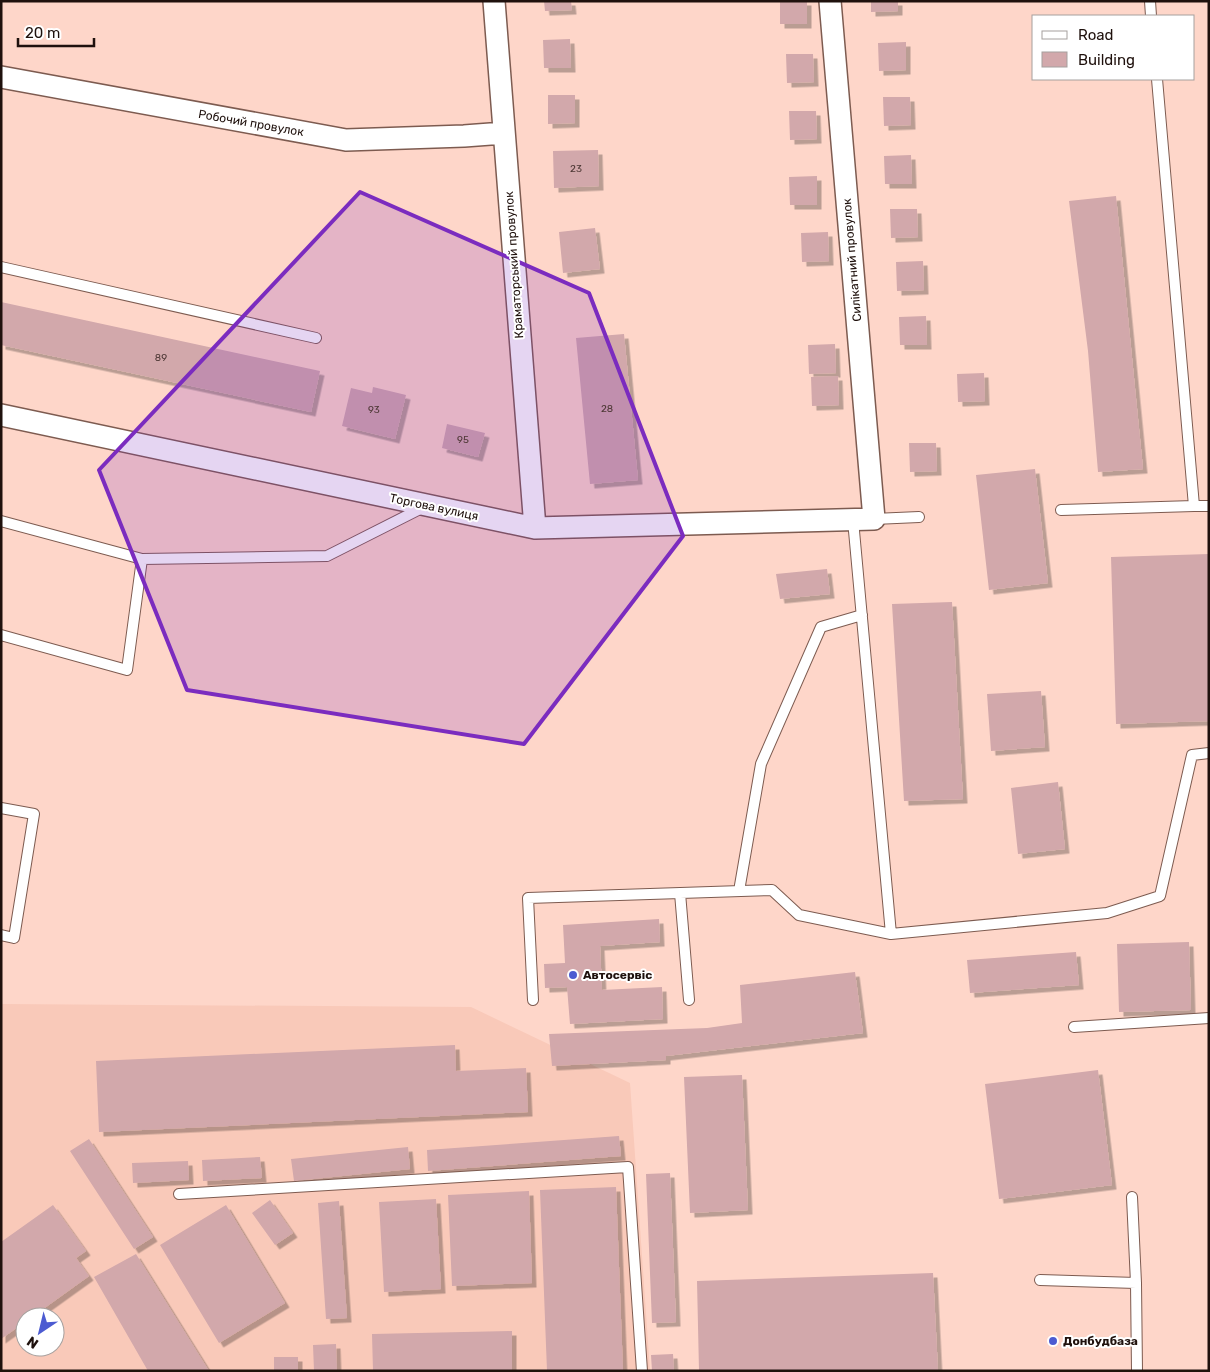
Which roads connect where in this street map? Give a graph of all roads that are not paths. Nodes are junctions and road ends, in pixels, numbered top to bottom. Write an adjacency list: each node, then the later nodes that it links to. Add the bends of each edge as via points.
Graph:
1 (494, 1): 7 (street, Краматорський провулок)
2 (830, 1): 16 (street, Силікатний провулок)
3 (1150, 1): 4 (lane)
4 (1151, 15)
5 (1, 78): 7 (street, Робочий провулок, via 346,140)
6 (1157, 80): 12 (lane)
7 (504, 133): 19 (street, Краматорський провулок)
8 (1, 266): 9 (lane)
9 (316, 338)
10 (1, 415): 11 (street, Торгова вулиця)
11 (427, 505): 19 (street, Торгова вулиця); 20 (lane, via 327,556)
12 (1194, 506): 13 (lane); 14 (lane)
13 (1209, 506)
14 (1061, 510)
15 (919, 517): 16 (lane)
16 (874, 519): 17 (street, Торгова вулиця)
17 (853, 520): 19 (street, Торгова вулиця); 21 (lane)
18 (1, 521): 20 (lane)
19 (534, 528)
20 (142, 559): 22 (lane, via 127,670)
21 (862, 615): 25 (lane, via 821,627 761,764); 27 (lane)
22 (1, 635)
23 (1209, 753): 27 (lane, via 1192,755 1160,896 1107,913)
24 (1, 808): 28 (lane, via 34,814 14,938)
25 (739, 891): 26 (lane); 27 (lane, via 772,890 799,915)
26 (680, 893): 29 (lane, via 528,898); 30 (lane)
27 (891, 934)
28 (1, 935)
29 (533, 1000)
30 (689, 1000)
31 (1209, 1018): 32 (lane)
32 (1074, 1027)
33 (179, 1194): 37 (lane, via 628,1167)
34 (1132, 1198): 36 (lane)
35 (1040, 1280): 36 (lane)
36 (1136, 1282): 38 (lane)
37 (642, 1371)
38 (1137, 1371)

